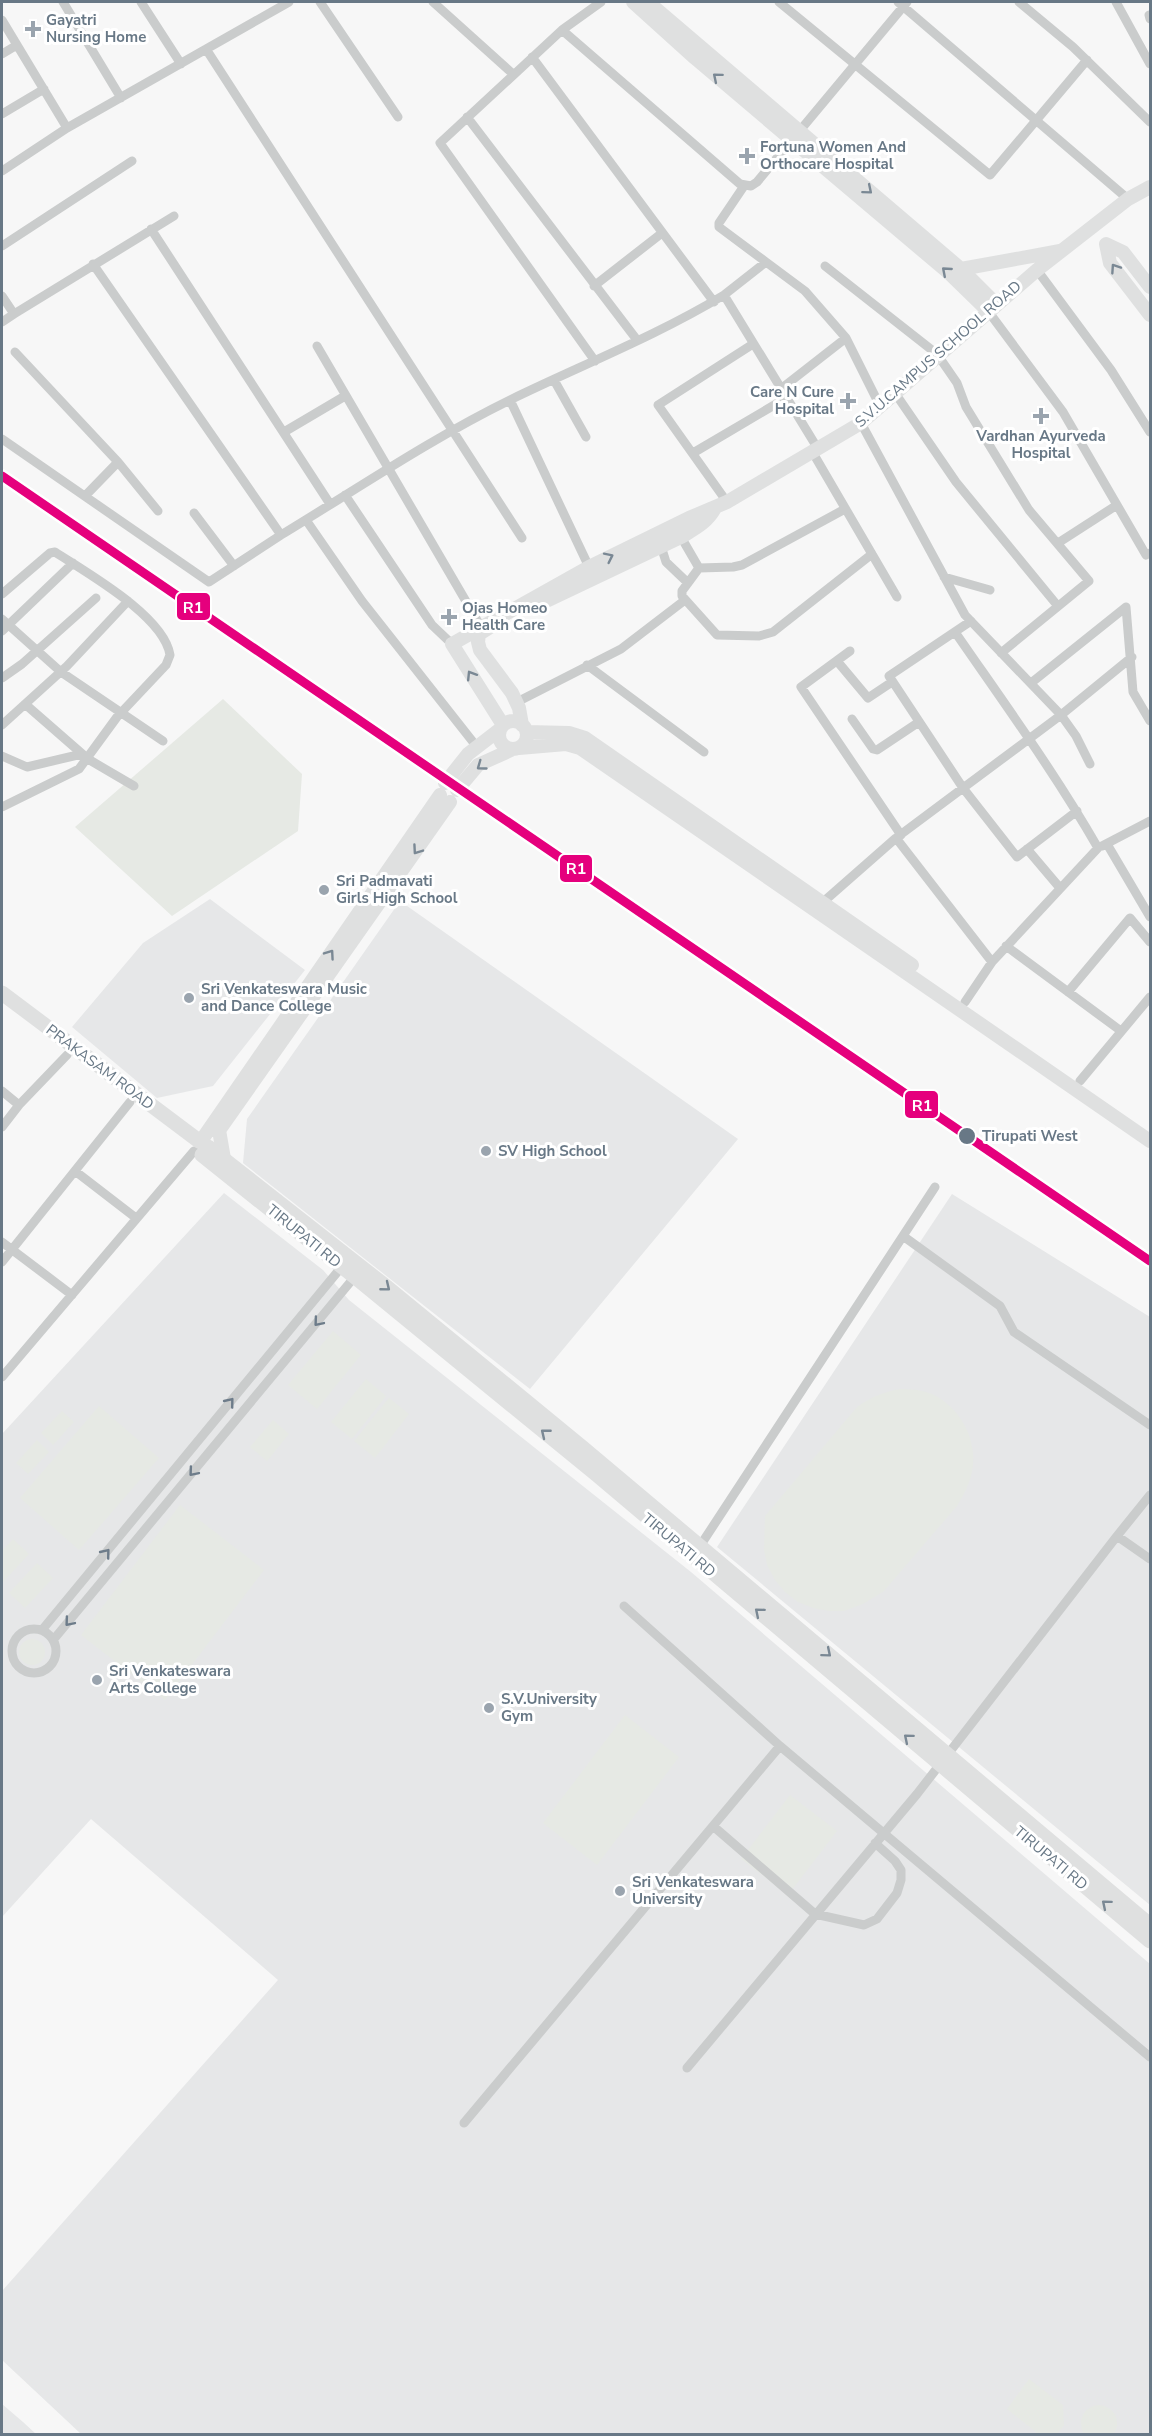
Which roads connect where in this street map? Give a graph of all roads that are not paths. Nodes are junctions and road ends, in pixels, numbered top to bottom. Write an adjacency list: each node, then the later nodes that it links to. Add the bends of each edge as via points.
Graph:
1 (63, 2): 26 (street)
2 (141, 2): 21 (street)
3 (289, 2): 16 (street)
4 (320, 2): 28 (street)
5 (433, 2): 24 (street)
6 (601, 2): 14 (street)
7 (633, 2): 33 (street, one-way to 7)
8 (648, 2): 33 (street)
9 (779, 2): 22 (street)
10 (1019, 2): 20 (street)
11 (1116, 2): 17 (street)
12 (903, 3): 22 (street); 30 (street)
13 (2, 20): 15 (street)
14 (562, 30): 19 (street); 36 (street)
15 (17, 45): 18 (street); 25 (street)
16 (206, 49): 21 (street); 76 (street)
17 (1147, 50): 23 (street)
18 (2, 54)
19 (532, 57): 24 (street); 42 (street)
20 (1087, 60): 30 (street); 31 (street)
21 (181, 64): 26 (street)
22 (855, 64): 30 (street, via 990,175); 33 (street)
23 (1150, 64)
24 (513, 74): 29 (street)
25 (44, 88): 27 (street); 32 (street)
26 (121, 98): 32 (street)
27 (2, 114)
28 (398, 117)
29 (467, 117): 51 (street); 66 (street, via 440,143)
30 (1036, 121): 38 (street)
31 (1150, 122)
32 (67, 128): 35 (street)
33 (795, 136): 36 (street, via 757,182); 49 (street, one-way to 49); 56 (street, one-way to 33)
34 (132, 161): 44 (street)
35 (2, 171)
36 (744, 186): 46 (street, via 719,227)
37 (1150, 187): 38 (street, S.V.U.CAMPUS SCHOOL ROAD)
38 (1128, 200): 40 (street, S.V.U.CAMPUS SCHOOL ROAD)
39 (174, 216): 41 (street)
40 (1093, 226): 43 (street); 45 (street, S.V.U.CAMPUS SCHOOL ROAD)
41 (151, 229): 47 (street); 75 (street)
42 (662, 233): 51 (street); 55 (street)
43 (1106, 244): 52 (street, via 1123,252); 58 (street, one-way to 43, via 1110,263)
44 (2, 246)
45 (1062, 250): 49 (street); 50 (street, S.V.U.CAMPUS SCHOOL ROAD)
46 (766, 262): 54 (street); 60 (street, via 806,291)
47 (93, 264): 57 (street); 93 (street)
48 (825, 266): 65 (street)
49 (961, 269): 56 (street)
50 (1036, 270): 56 (street, S.V.U.CAMPUS SCHOOL ROAD); 77 (street, via 1111,370)
51 (594, 286): 61 (street)
52 (1150, 287)
53 (2, 296): 57 (street)
54 (724, 296): 55 (street); 62 (street)
55 (714, 302): 61 (street)
56 (992, 307): 65 (street, S.V.U.CAMPUS SCHOOL ROAD); 88 (street, via 1063,412)
57 (14, 314): 59 (street)
58 (1150, 315)
59 (2, 322)
60 (846, 338): 68 (street); 73 (street)
61 (637, 340): 66 (street)
62 (753, 344): 68 (street); 81 (street, via 658,405)
63 (317, 346): 70 (street)
64 (15, 352): 82 (street)
65 (937, 354): 69 (street, S.V.U.CAMPUS SCHOOL ROAD); 96 (street, via 1029,510)
66 (595, 361): 67 (street)
67 (554, 380): 72 (street); 78 (street)
68 (782, 388): 71 (street)
69 (895, 393): 73 (street, S.V.U.CAMPUS SCHOOL ROAD); 112 (street, via 956,482)
70 (345, 396): 75 (street); 83 (street)
71 (788, 398): 80 (street); 81 (street)
72 (510, 400): 76 (street); 102 (street)
73 (880, 405): 74 (street, S.V.U.CAMPUS SCHOOL ROAD)
74 (861, 423): 80 (street, S.V.U.CAMPUS SCHOOL ROAD); 104 (street)
75 (284, 432): 86 (street)
76 (453, 432): 83 (street); 95 (street)
77 (1150, 432)
78 (586, 437)
79 (2, 439): 85 (street)
80 (815, 451): 87 (street, S.V.U.CAMPUS SCHOOL ROAD); 89 (street)
81 (693, 453): 87 (street)
82 (118, 462): 85 (street); 90 (street)
83 (388, 470): 84 (street); 115 (street)
84 (345, 495): 86 (street); 117 (street, via 432,625)
85 (85, 496): 101 (street, via 206,580)
86 (330, 504): 92 (street)
87 (721, 505): 94 (street, S.V.U.CAMPUS SCHOOL ROAD, via 705,522); 102 (street, S.V.U.CAMPUS SCHOOL ROAD, one-way to 87)
88 (1116, 505): 96 (street); 98 (street, via 1146,555)
89 (846, 509): 99 (street); 103 (street, via 742,565)
90 (158, 511)
91 (195, 513): 101 (street)
92 (306, 520): 93 (street); 140 (street, via 362,601)
93 (281, 535): 101 (street)
94 (681, 537): 97 (street, S.V.U.CAMPUS SCHOOL ROAD); 103 (street)
95 (522, 538)
96 (1058, 543): 112 (street, via 1089,581)
97 (661, 546): 105 (street, via 666,562); 128 (street, S.V.U.CAMPUS SCHOOL ROAD, via 479,634 480,650)
98 (1150, 553)
99 (872, 554): 108 (street); 110 (street, via 764,636 717,635)
100 (73, 564): 107 (street, via 55,552 50,553); 111 (street); 114 (street)
101 (234, 566)
102 (589, 567): 115 (street, S.V.U.CAMPUS SCHOOL ROAD)
103 (699, 568): 105 (street)
104 (944, 577): 106 (street); 113 (street)
105 (688, 583): 110 (street, via 681,593)
106 (990, 590)
107 (2, 594)
108 (897, 597)
109 (96, 598): 118 (street)
110 (685, 600): 123 (street, via 621,649)
111 (128, 601): 124 (street); 130 (street, via 164,637 170,655 166,665)
112 (1057, 605): 120 (street)
113 (971, 621): 116 (street); 120 (street)
114 (4, 625): 118 (street)
115 (481, 627): 117 (street, S.V.U.CAMPUS SCHOOL ROAD)
116 (954, 632): 126 (street, via 889,676); 138 (street)
117 (452, 644): 136 (street, one-way to 117)
118 (37, 651): 124 (street); 125 (street)
119 (850, 651): 122 (street)
120 (1001, 653): 127 (street)
121 (1131, 657): 127 (street, via 1126,607); 131 (street); 133 (street, via 1133,692)
122 (837, 661): 126 (street, via 868,698); 152 (street, via 801,687)
123 (588, 665): 128 (street); 142 (street)
124 (61, 672): 129 (street); 130 (street)
125 (2, 678)
126 (892, 682): 134 (street)
127 (1031, 684): 131 (street)
128 (517, 702): 137 (street, S.V.U.CAMPUS SCHOOL ROAD)
129 (25, 704): 135 (street); 144 (street)
130 (121, 713): 139 (street); 144 (street)
131 (1061, 715): 138 (street); 145 (street)
132 (852, 720): 134 (street, via 877,750)
133 (1150, 721)
134 (919, 722): 147 (street)
135 (2, 724)
136 (501, 728): 137 (street, via 510,721); 140 (street); 141 (street, via 500,743)
137 (525, 729): 141 (street, via 526,742); 156 (street, via 585,738)
138 (1029, 739): 147 (street); 150 (street)
139 (163, 741)
140 (477, 747): 148 (street, via 468,754)
141 (515, 749): 148 (street, one-way to 148, via 478,765); 175 (street, via 566,744 580,748)
142 (704, 752)
143 (2, 756): 144 (street, via 27,767)
144 (85, 756): 146 (street); 149 (street, via 75,772)
145 (1090, 764)
146 (134, 786)
147 (963, 788): 152 (street); 154 (street, via 1017,857)
148 (448, 793): 173 (street, one-way to 173); 176 (street, one-way to 148)
149 (2, 807)
150 (1077, 811): 153 (street); 154 (street)
151 (1150, 821): 153 (street)
152 (898, 836): 156 (street); 160 (street)
153 (1102, 846): 155 (street); 157 (street)
154 (1027, 849): 155 (street)
155 (1060, 888): 159 (street)
156 (822, 903): 164 (street)
157 (1150, 916)
158 (1150, 942): 161 (street, via 1130,918)
159 (1006, 946): 160 (street); 161 (street)
160 (992, 962): 164 (street)
161 (1068, 992): 166 (street)
162 (2, 993): 176 (main road, PRAKASAM ROAD)
163 (1150, 998): 166 (street)
164 (965, 1002): 168 (street)
165 (2, 1006): 167 (main road, PRAKASAM ROAD)
166 (1121, 1031): 168 (street)
167 (68, 1055): 170 (main road, PRAKASAM ROAD); 171 (street)
168 (1080, 1081): 174 (street)
169 (2, 1091): 171 (street)
170 (130, 1102): 176 (main road, PRAKASAM ROAD); 178 (street)
171 (19, 1105): 172 (street)
172 (2, 1127)
173 (219, 1130): 176 (street); 177 (street)
174 (1150, 1130)
175 (1150, 1141)
176 (201, 1147): 177 (main road, TIRUPATI RD); 180 (street); 185 (main road, TIRUPATI RD)
177 (224, 1159): 185 (main road, TIRUPATI RD)
178 (75, 1171): 180 (street); 183 (street)
179 (935, 1187): 181 (street)
180 (136, 1218): 187 (street)
181 (903, 1236): 189 (street, via 1000,1306 1014,1332); 193 (street)
182 (2, 1242): 183 (street)
183 (11, 1250): 184 (street); 187 (street)
184 (2, 1262)
185 (345, 1262): 186 (main road, TIRUPATI RD); 196 (street, one-way to 185)
186 (359, 1272): 190 (main road, TIRUPATI RD); 197 (street, one-way to 197)
187 (72, 1295): 188 (street)
188 (2, 1377)
189 (1150, 1425)
190 (600, 1470): 193 (main road, TIRUPATI RD); 199 (main road, TIRUPATI RD, one-way to 190)
191 (1150, 1495): 192 (street)
192 (1117, 1536): 194 (street); 199 (street)
193 (700, 1546): 199 (main road, TIRUPATI RD, one-way to 199)
194 (1150, 1559)
195 (624, 1606): 198 (street)
196 (42, 1630): 197 (street); 197 (street, via 26,1630 14,1641 12,1654 21,1668 37,1673 48,1668 56,1655)
197 (54, 1639)
198 (780, 1746): 200 (street); 201 (street)
199 (944, 1760): 201 (street); 204 (main road, TIRUPATI RD); 205 (main road, TIRUPATI RD, one-way to 199)
200 (713, 1826): 203 (street); 208 (street)
201 (883, 1832): 202 (street); 206 (street)
202 (874, 1843): 203 (street); 203 (street, via 901,1870 897,1893 877,1919 864,1925)
203 (815, 1914): 207 (street)
204 (1150, 1925)
205 (1150, 1941)
206 (1150, 2057)
207 (687, 2068)
208 (464, 2123)

